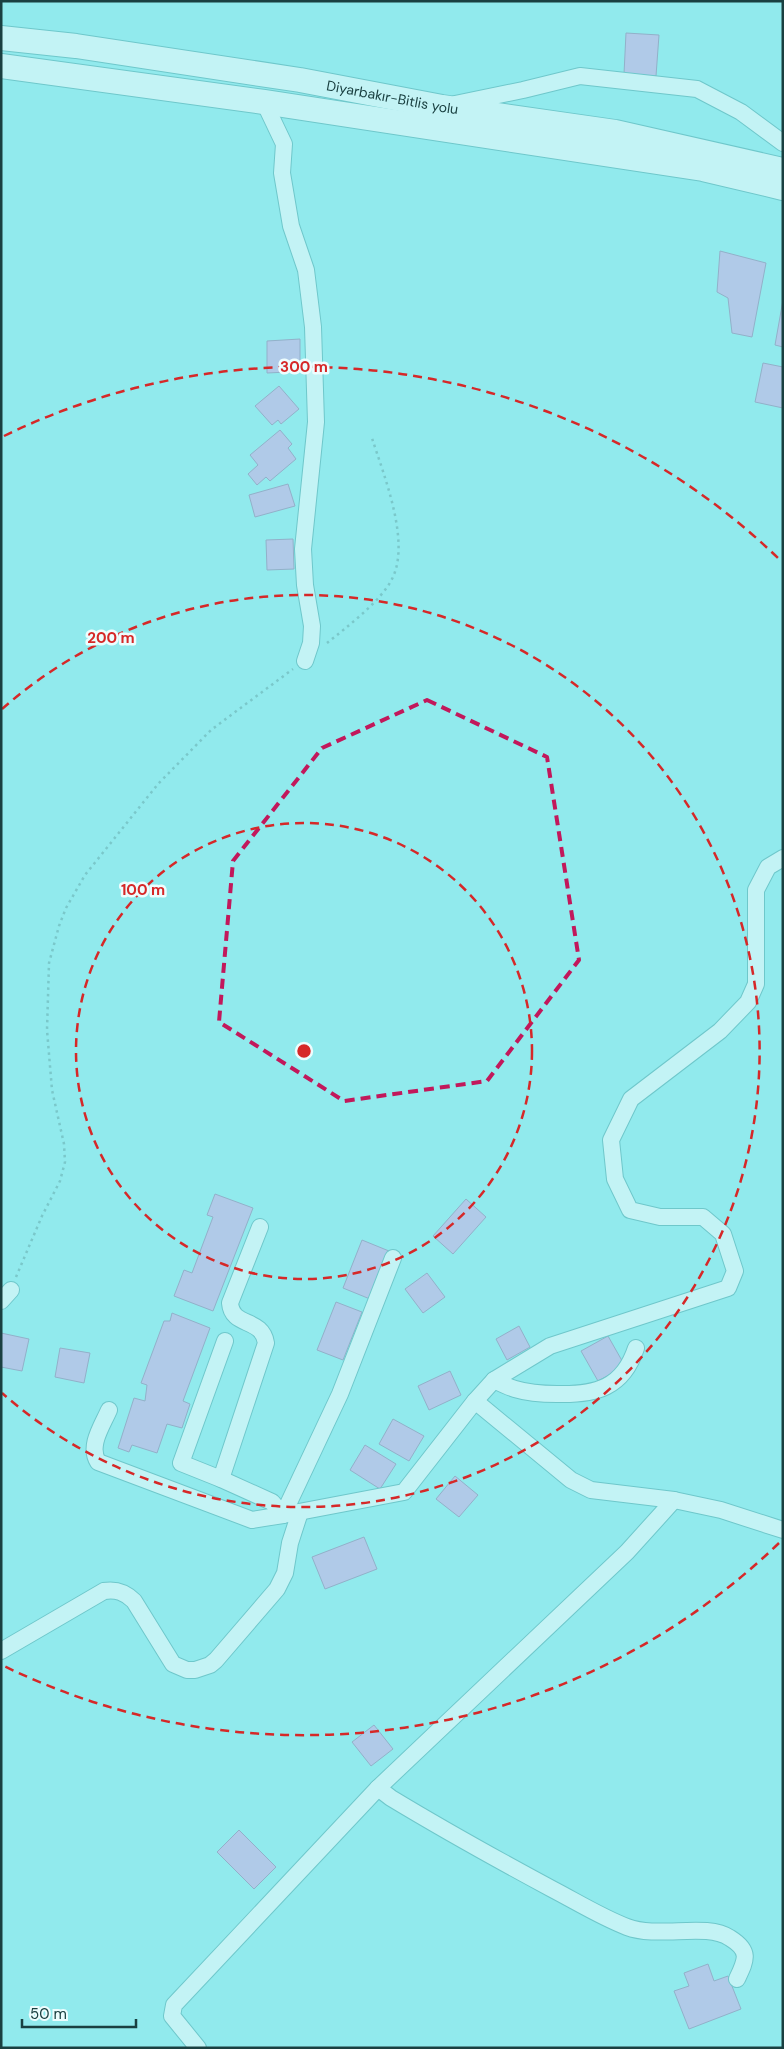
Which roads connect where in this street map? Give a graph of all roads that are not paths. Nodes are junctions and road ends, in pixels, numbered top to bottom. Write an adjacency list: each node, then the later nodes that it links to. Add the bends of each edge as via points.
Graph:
1 (1, 38): 4 (highway, Diyarbakır-Bitlis yolu, via 76,46 300,80)
2 (1, 66): 3 (highway, Diyarbakır-Bitlis yolu)
3 (264, 102): 7 (highway, Diyarbakır-Bitlis yolu, via 703,169); 8 (street, via 284,144 282,173 291,226 306,270 313,328 316,422 303,548 312,643)
4 (442, 106): 5 (street, via 580,76 697,88 741,112); 6 (highway, Diyarbakır-Bitlis yolu, via 615,132)
5 (783, 143)
6 (783, 170)
7 (783, 188)
8 (305, 660)
9 (783, 858): 14 (street, via 768,867 756,890 756,984 748,1002 720,1031 631,1099 611,1140 615,1179 630,1210 660,1217 703,1217 723,1234 736,1271 728,1288 550,1346)
10 (260, 1227): 17 (street, via 230,1303 237,1318 263,1331 266,1343)
11 (393, 1258): 20 (street, via 340,1394)
12 (225, 1341): 17 (street, via 181,1463)
13 (636, 1348): 14 (street, via 620,1376 602,1389 591,1392 538,1393 514,1389)
14 (494, 1380): 15 (street)
15 (475, 1400): 18 (street, via 571,1480 591,1490); 19 (street, via 404,1492)
16 (109, 1410): 20 (street, via 94,1446 98,1462 252,1520)
17 (221, 1479): 20 (street, via 272,1502)
18 (674, 1500): 21 (street, via 721,1510); 23 (street, via 627,1552)
19 (300, 1512): 20 (street); 22 (street, via 285,1573 277,1588 210,1665 187,1670 173,1664 134,1601 115,1590 104,1591)
20 (283, 1515)
21 (783, 1530)
22 (1, 1651)
23 (378, 1788): 24 (street, via 486,1854 618,1924 653,1932 716,1931 731,1938 745,1954); 25 (street, via 174,2005 172,2016)
24 (737, 1979)
25 (198, 2048)

